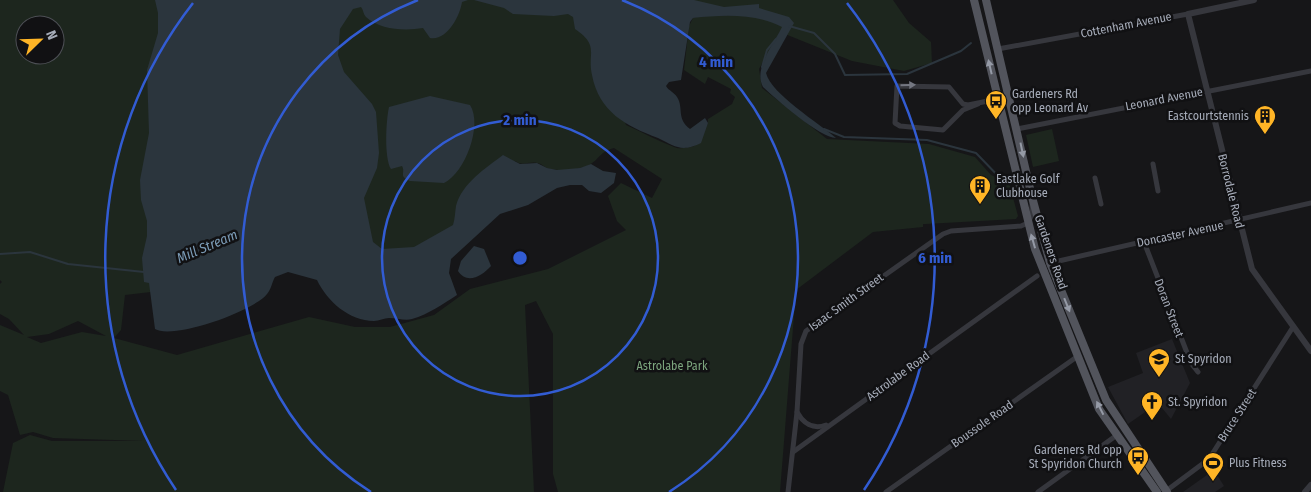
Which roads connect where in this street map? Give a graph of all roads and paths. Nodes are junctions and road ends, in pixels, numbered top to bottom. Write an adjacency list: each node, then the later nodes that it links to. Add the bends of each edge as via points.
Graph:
1 (974, 0): 8 (main road, Gardeners Road, one-way to 1)
2 (986, 0): 5 (main road, Gardeners Road)
3 (1254, 0): 4 (street, Cottenham Avenue)
4 (1188, 14): 5 (street, Cottenham Avenue); 7 (street, Borrodale Road)
5 (998, 49): 10 (main road, Gardeners Road)
6 (1311, 71): 7 (street, Leonard Avenue)
7 (1207, 90): 10 (street, Leonard Avenue); 17 (street, Borrodale Road)
8 (998, 99): 9 (street); 18 (main road, Gardeners Road)
9 (978, 104): 9 (street, one-way to 9, via 963,110 944,130 895,123 897,86 949,87 963,104)
10 (1017, 129): 14 (main road, Gardeners Road, one-way to 14)
11 (1153, 164): 13 (street)
12 (1095, 178): 16 (street)
13 (1158, 191)
14 (1032, 197): 18 (street, via 1032,215); 20 (main road, Gardeners Road)
15 (1311, 203): 17 (street, Doncaster Avenue)
16 (1101, 204)
17 (1238, 221): 19 (street, Doncaster Avenue); 22 (street, Borrodale Road, via 1252,269)
18 (1028, 223): 24 (main road, Gardeners Road, one-way to 18, via 1035,249); 26 (street, Isaac Smith Street, via 943,234 806,330 801,344)
19 (1144, 242): 20 (street, Doncaster Avenue); 25 (street, Doran Street, via 1188,355)
20 (1050, 263): 31 (main road, Gardeners Road, one-way to 31, via 1112,412)
21 (1037, 276): 27 (street, Astrolabe Road)
22 (1293, 327): 23 (street, Borrodale Road); 31 (street, Bruce Street, via 1209,459)
23 (1311, 351)
24 (1078, 356): 28 (main road, Gardeners Road, one-way to 24, via 1100,409); 33 (street, Boussole Road)
25 (1198, 372)
26 (797, 412): 27 (street, via 801,419 813,426); 29 (street, Isaac Smith Street)
27 (836, 421): 29 (street, Astrolabe Road)
28 (1117, 435): 34 (street); 35 (main road, Gardeners Road)
29 (793, 452): 32 (street)
30 (1311, 485): 36 (street)
31 (1167, 491)
32 (788, 492)
33 (886, 492)
34 (1038, 492)
35 (1157, 492)
36 (1305, 492)

